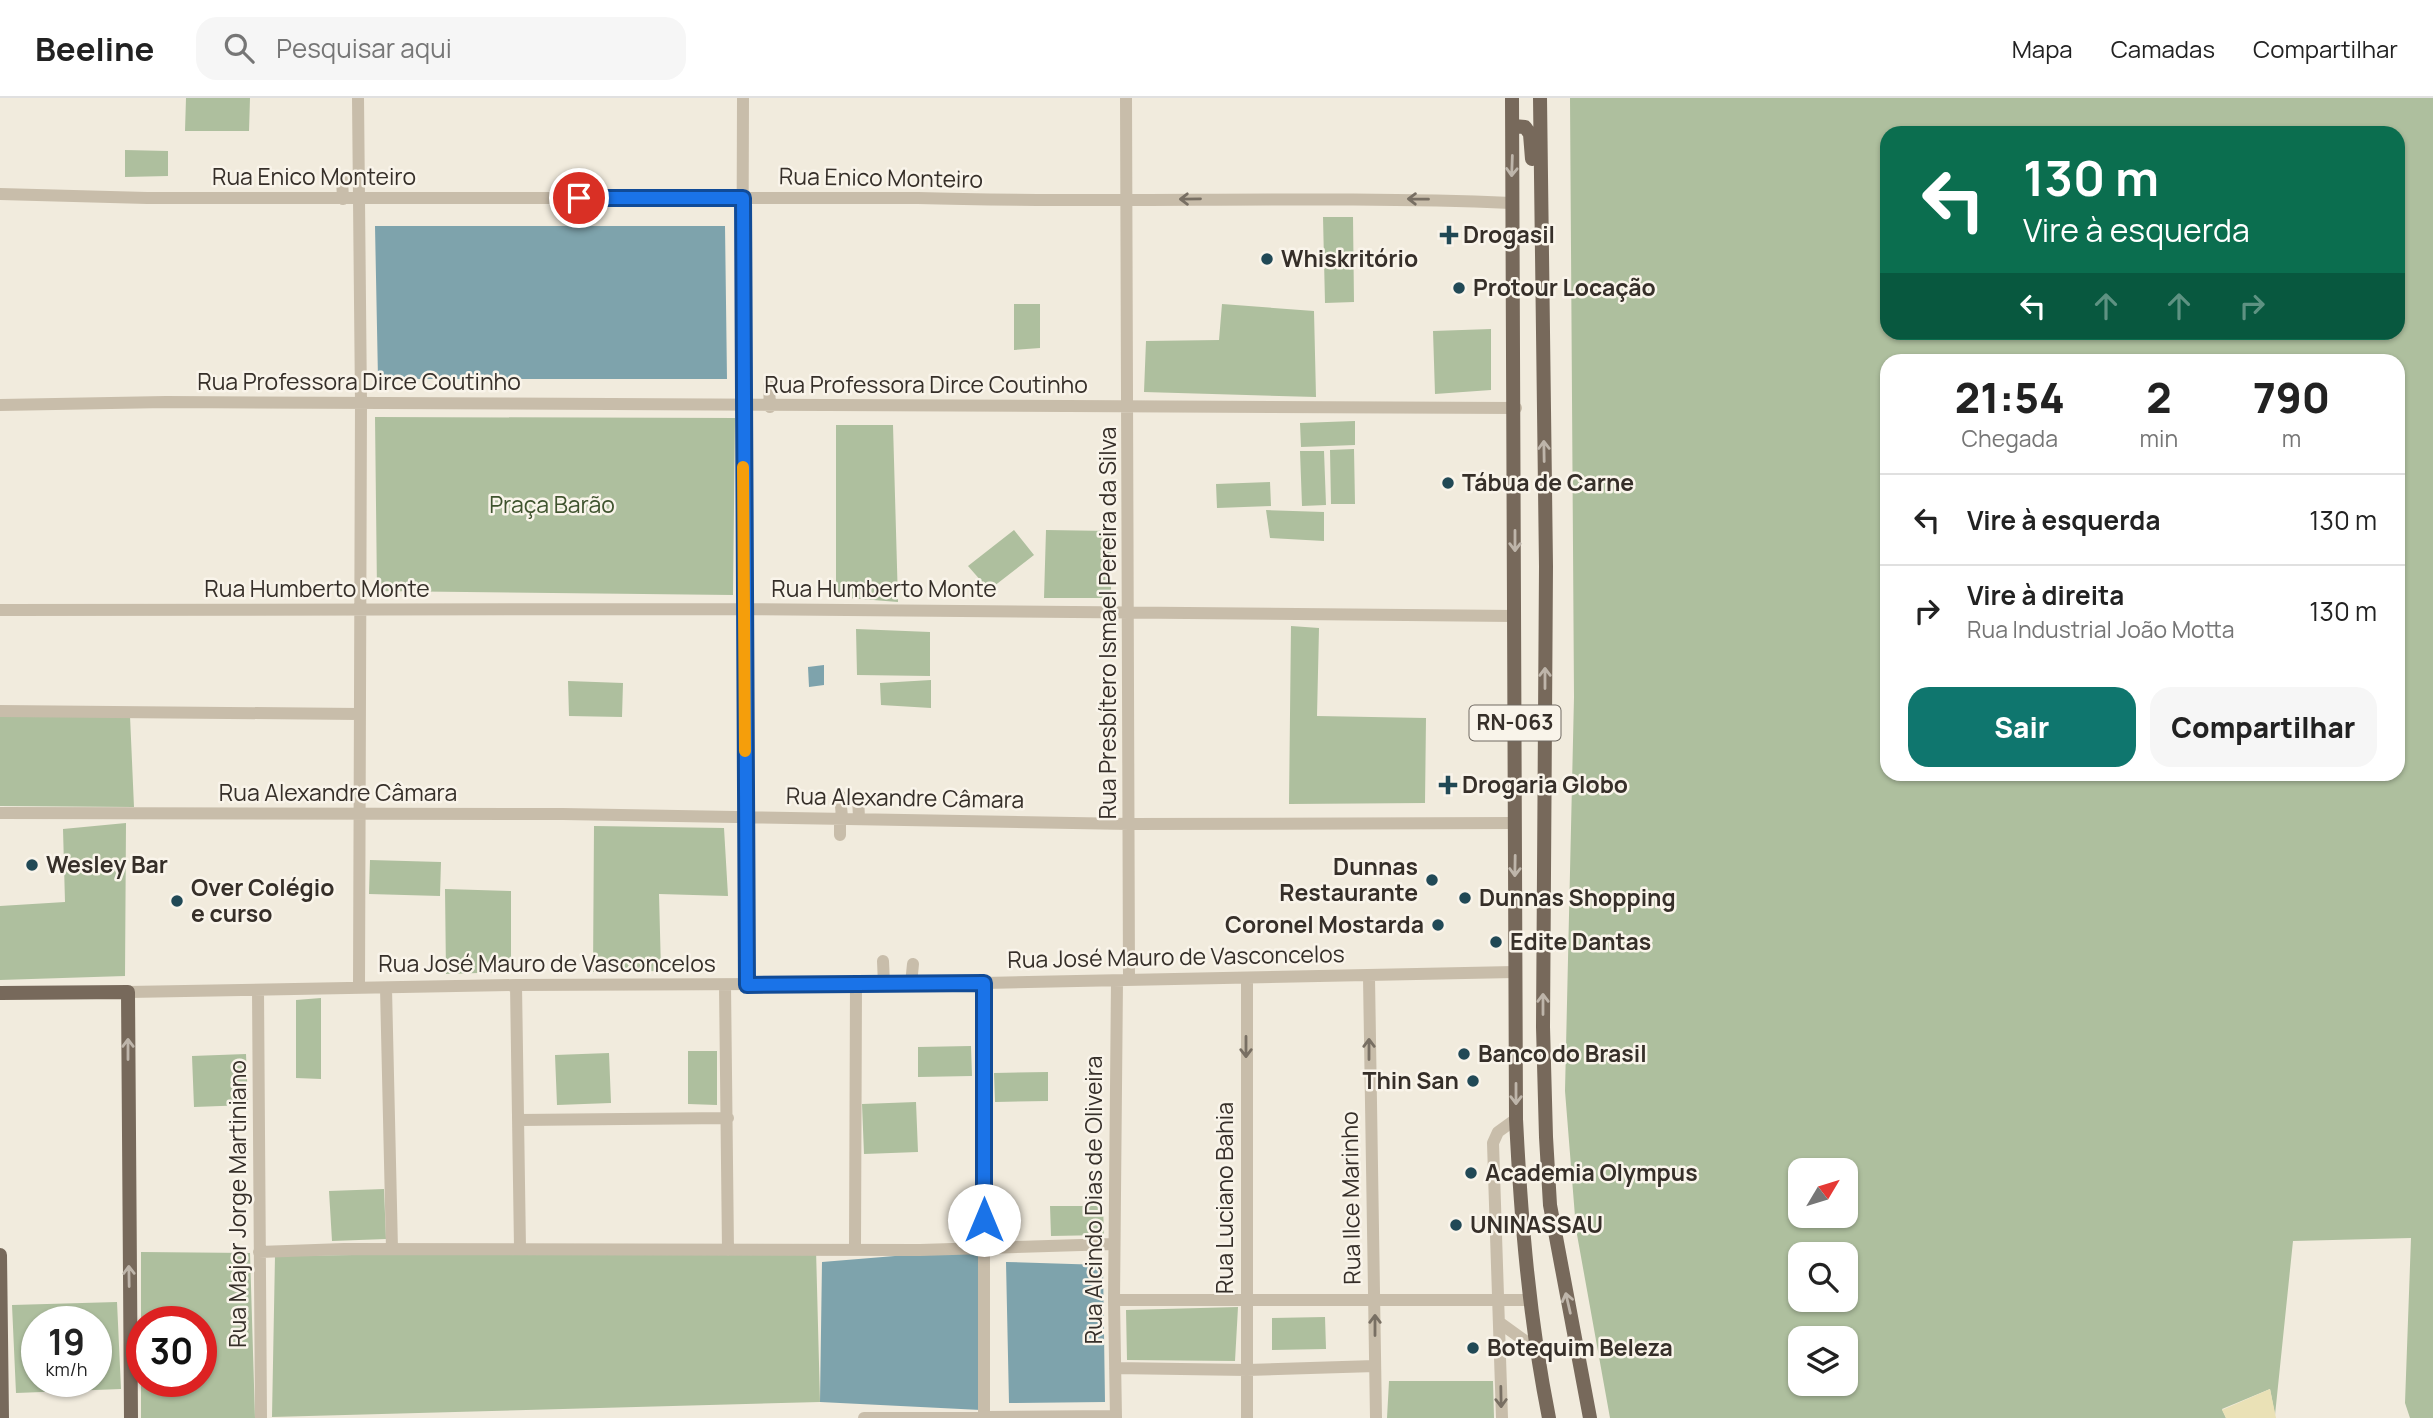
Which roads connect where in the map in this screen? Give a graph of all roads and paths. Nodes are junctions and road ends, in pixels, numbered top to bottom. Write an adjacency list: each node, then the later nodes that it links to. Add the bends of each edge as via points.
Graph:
1 (358, 98): 11 (street)
2 (743, 98): 9 (street)
3 (1126, 98): 12 (street, Rua Presbítero Ismael Pereira da Silva)
4 (1512, 98): 6 (main road, RN-063)
5 (1540, 98): 14 (main road, RN-063)
6 (1513, 126): 13 (main road, RN-063, one-way to 13); 14 (main road, via 1525,127 1530,134 1534,197)
7 (342, 179): 10 (street)
8 (0, 194): 10 (street, Rua Enico Monteiro)
9 (743, 198): 11 (street, Rua Enico Monteiro); 12 (street, Rua Enico Monteiro); 19 (street)
10 (343, 199): 11 (street, Rua Enico Monteiro)
11 (359, 199): 16 (street)
12 (1128, 199): 13 (street, Rua Enico Monteiro, one-way to 12); 18 (street, Rua Presbítero Ismael Pereira da Silva)
13 (1511, 203): 21 (main road, RN-063)
14 (1541, 212): 88 (main road, RN-063, one-way to 14, via 1552,1217 1546,1137)
15 (769, 386): 20 (street)
16 (361, 403): 17 (street, Rua Professora Dirce Coutinho); 19 (street, Rua Professora Dirce Coutinho); 24 (street)
17 (0, 405)
18 (1128, 406): 20 (street, Rua Professora Dirce Coutinho); 21 (street, Rua Professora Dirce Coutinho); 25 (street, Rua Presbítero Ismael Pereira da Silva)
19 (742, 407): 20 (street, Rua Professora Dirce Coutinho); 22 (street)
20 (770, 407)
21 (1516, 408): 26 (main road, RN-063, one-way to 26)
22 (744, 609): 24 (street, Rua Humberto Monte); 25 (street, Rua Humberto Monte); 33 (street)
23 (0, 610): 24 (street, Rua Humberto Monte)
24 (360, 610): 28 (street)
25 (1129, 612): 26 (street, Rua Humberto Monte); 37 (street, Rua Presbítero Ismael Pereira da Silva)
26 (1515, 616): 36 (main road, RN-063)
27 (0, 710): 28 (street)
28 (359, 713): 32 (street)
29 (841, 796): 34 (street)
30 (858, 797): 35 (street)
31 (0, 813): 32 (street, Rua Alexandre Câmara)
32 (360, 814): 33 (street, Rua Alexandre Câmara); 52 (street)
33 (746, 816): 34 (street, Rua Alexandre Câmara); 51 (street)
34 (841, 817): 35 (street, Rua Alexandre Câmara); 38 (street)
35 (859, 818): 37 (street, Rua Alexandre Câmara)
36 (1515, 822): 37 (street, Rua Alexandre Câmara); 41 (main road, RN-063, one-way to 41)
37 (1129, 824): 44 (street, Rua Presbítero Ismael Pereira da Silva)
38 (840, 835)
39 (883, 961): 47 (street)
40 (913, 964): 48 (street)
41 (1514, 972): 42 (street, Rua José Mauro de Vasconcelos); 58 (main road, RN-063, one-way to 58)
42 (1369, 977): 43 (street, Rua José Mauro de Vasconcelos); 68 (street, Rua Ilce Marinho, one-way to 42)
43 (1247, 978): 44 (street, Rua José Mauro de Vasconcelos); 72 (street, Rua Luciano Bahia, one-way to 72)
44 (1123, 981): 45 (street, Rua José Mauro de Vasconcelos); 60 (street, Rua Alcindo Dias de Oliveira)
45 (984, 983): 48 (street, Rua José Mauro de Vasconcelos); 61 (street)
46 (856, 984): 47 (street, Rua José Mauro de Vasconcelos); 51 (street, Rua José Mauro de Vasconcelos); 63 (street)
47 (884, 984): 48 (street, Rua José Mauro de Vasconcelos)
48 (911, 984)
49 (516, 985): 50 (street, Rua José Mauro de Vasconcelos); 53 (street, Rua José Mauro de Vasconcelos); 59 (street)
50 (725, 985): 51 (street, Rua José Mauro de Vasconcelos); 57 (street)
51 (747, 985)
52 (359, 988): 53 (street, Rua José Mauro de Vasconcelos); 54 (street, Rua José Mauro de Vasconcelos)
53 (386, 988): 64 (street)
54 (258, 990): 55 (street, Rua José Mauro de Vasconcelos); 66 (street, Rua Major Jorge Martiniano)
55 (128, 992): 56 (main road, Rua José Mauro de Vasconcelos); 80 (main road, one-way to 55)
56 (0, 993)
57 (728, 1118): 59 (street); 65 (street)
58 (1516, 1119): 69 (street, via 1498,1132 1493,1143); 71 (main road, RN-063)
59 (519, 1120): 62 (street)
60 (1114, 1244): 61 (street); 70 (street, Rua Alcindo Dias de Oliveira)
61 (984, 1246): 63 (street); 83 (street)
62 (520, 1248): 64 (street); 65 (street)
63 (855, 1249): 65 (street)
64 (392, 1250): 66 (street)
65 (728, 1250)
66 (259, 1252): 81 (street, Rua Major Jorge Martiniano)
67 (0, 1255): 79 (main road)
68 (1375, 1298): 69 (street); 72 (street); 75 (street, Rua Ilce Marinho, one-way to 68)
69 (1499, 1298): 71 (street); 73 (street)
70 (1114, 1300): 72 (street); 76 (street, Rua Alcindo Dias de Oliveira)
71 (1528, 1300): 74 (main road, RN-063)
72 (1246, 1302): 77 (street, Rua Luciano Bahia)
73 (1500, 1323): 74 (street); 86 (street, one-way to 86)
74 (1535, 1348): 87 (main road, RN-063)
75 (1375, 1366): 77 (street); 85 (street, Rua Ilce Marinho)
76 (1115, 1368): 77 (street); 78 (street, Rua Alcindo Dias de Oliveira)
77 (1247, 1370): 84 (street, Rua Luciano Bahia)
78 (1116, 1417): 83 (street)
79 (2, 1418)
80 (131, 1418)
81 (261, 1418)
82 (864, 1418): 83 (street)
83 (984, 1418)
84 (1247, 1418)
85 (1376, 1418)
86 (1502, 1418)
87 (1549, 1418)
88 (1590, 1418)

